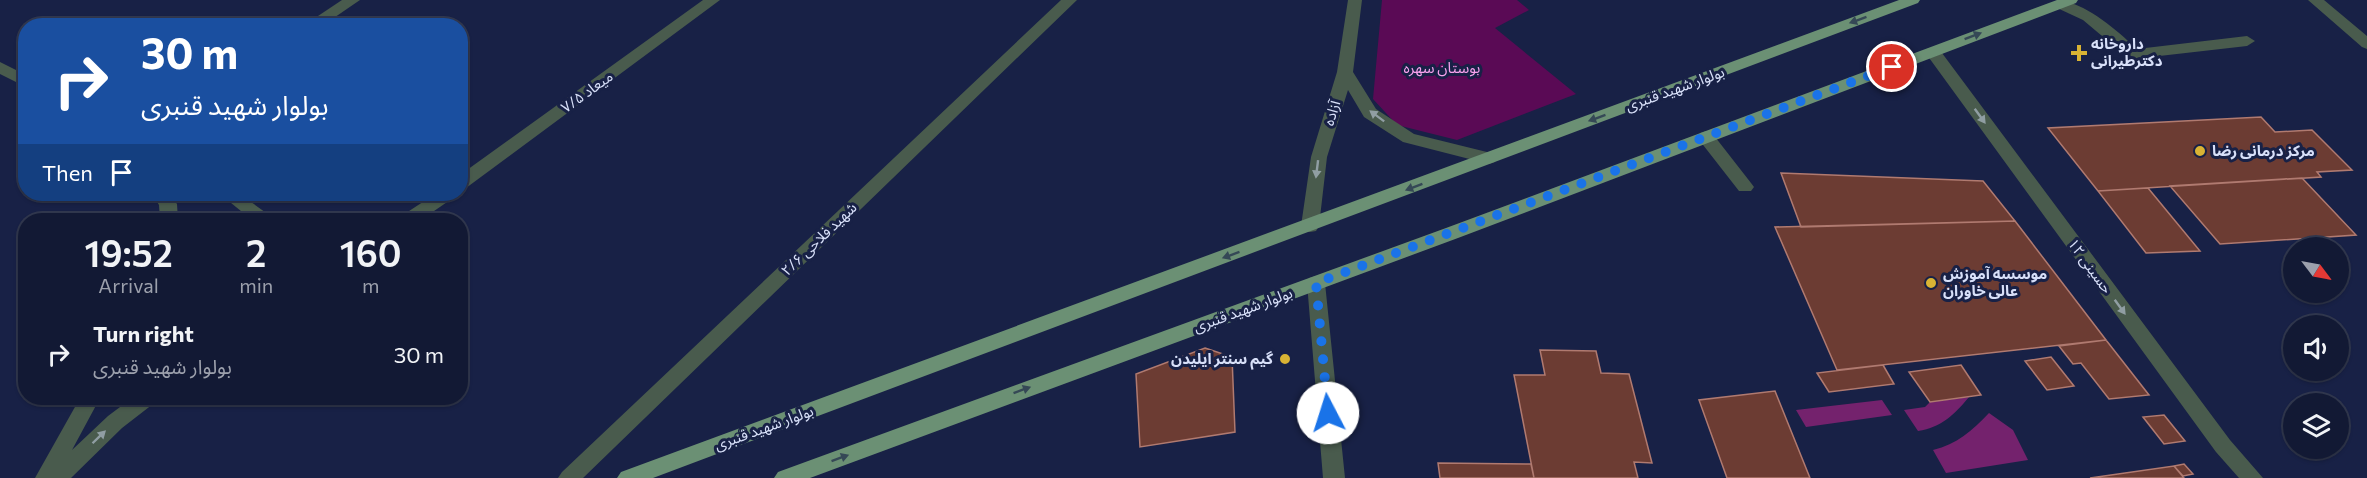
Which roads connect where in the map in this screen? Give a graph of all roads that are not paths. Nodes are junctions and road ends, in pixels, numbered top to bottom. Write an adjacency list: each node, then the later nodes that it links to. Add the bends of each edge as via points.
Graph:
1 (353, 0): 8 (street)
2 (712, 0): 17 (street, میعاد ۷/۵)
3 (1070, 0): 29 (street, شهید فلاحی ۲/۶)
4 (1355, 0): 13 (street, آزاده)
5 (1913, 0): 16 (main road, بولوار شهید قنبری, one-way to 16)
6 (2315, 0): 10 (street)
7 (2065, 2): 9 (street, via 2109,31 2133,54); 11 (main road, بولوار شهید قنبری, one-way to 7)
8 (323, 18)
9 (2247, 41)
10 (2367, 44)
11 (1933, 52): 15 (main road, بولوار شهید قنبری); 33 (street, حسینی ۱۲, one-way to 33, via 2209,427)
12 (0, 67): 14 (street)
13 (1345, 72): 16 (street, one-way to 13, via 1409,138 1370,113); 23 (street, آزاده, one-way to 23, via 1319,157)
14 (18, 77)
15 (1706, 137): 18 (street); 24 (main road, بولوار شهید قنبری)
16 (1489, 158): 23 (main road, بولوار شهید قنبری, one-way to 23)
17 (468, 178)
18 (1745, 188)
19 (238, 201): 21 (street)
20 (437, 201): 22 (street)
21 (254, 213)
22 (419, 213)
23 (1310, 226): 30 (main road, بولوار شهید قنبری, one-way to 30)
24 (1316, 283): 31 (main road, بولوار شهید قنبری, one-way to 24); 32 (street)
25 (86, 405): 27 (street)
26 (137, 405): 28 (street, one-way to 26)
27 (46, 478)
28 (57, 478)
29 (569, 478)
30 (628, 478)
31 (785, 478)
32 (1334, 478)
33 (2252, 478)

